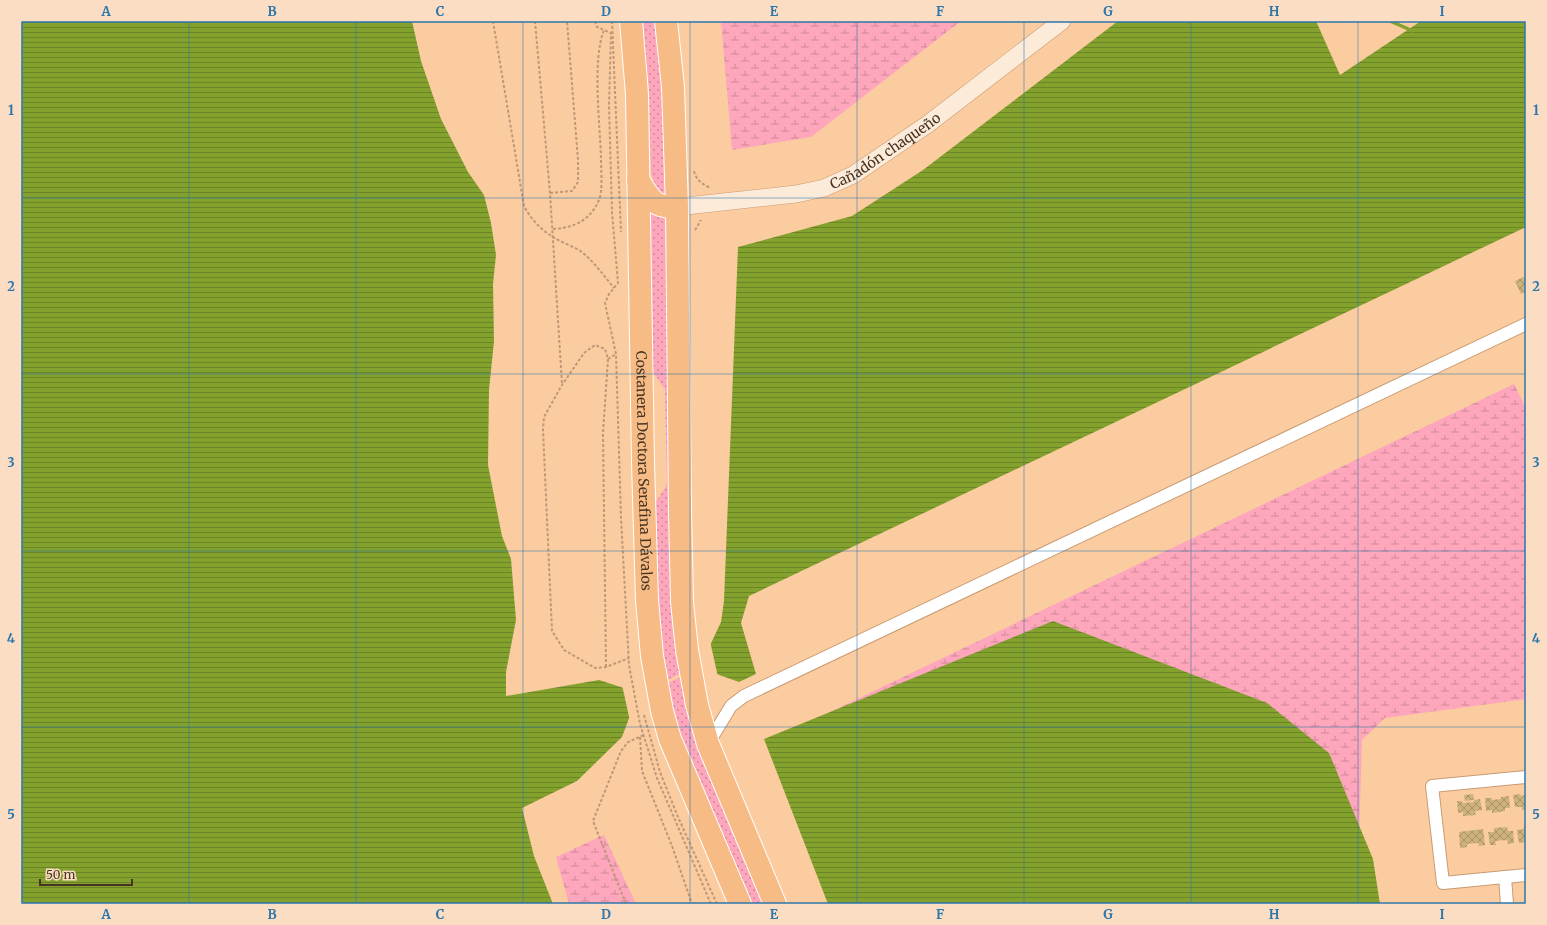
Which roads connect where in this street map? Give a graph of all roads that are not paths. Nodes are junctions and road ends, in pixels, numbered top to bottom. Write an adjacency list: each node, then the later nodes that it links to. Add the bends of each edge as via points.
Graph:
1 (631, 21): 4 (highway, Costanera Doctora Serafina Dávalos, via 637,94)
2 (666, 21): 5 (highway, via 673,87)
3 (1062, 21): 5 (main road, Cañadón chaqueño, via 928,124 853,175 824,188 796,194)
4 (638, 180): 5 (highway, via 658,205 666,208); 11 (highway, Costanera Doctora Serafina Dávalos, via 643,469 654,716 670,739)
5 (677, 207): 7 (highway, via 682,602 697,706)
6 (1526, 324): 7 (street, via 744,696 731,706)
7 (708, 744): 12 (highway)
8 (1526, 777): 10 (street, via 1432,786 1442,883)
9 (1526, 875): 10 (street)
10 (1504, 877): 13 (street)
11 (740, 904)
12 (775, 904)
13 (1507, 904)

